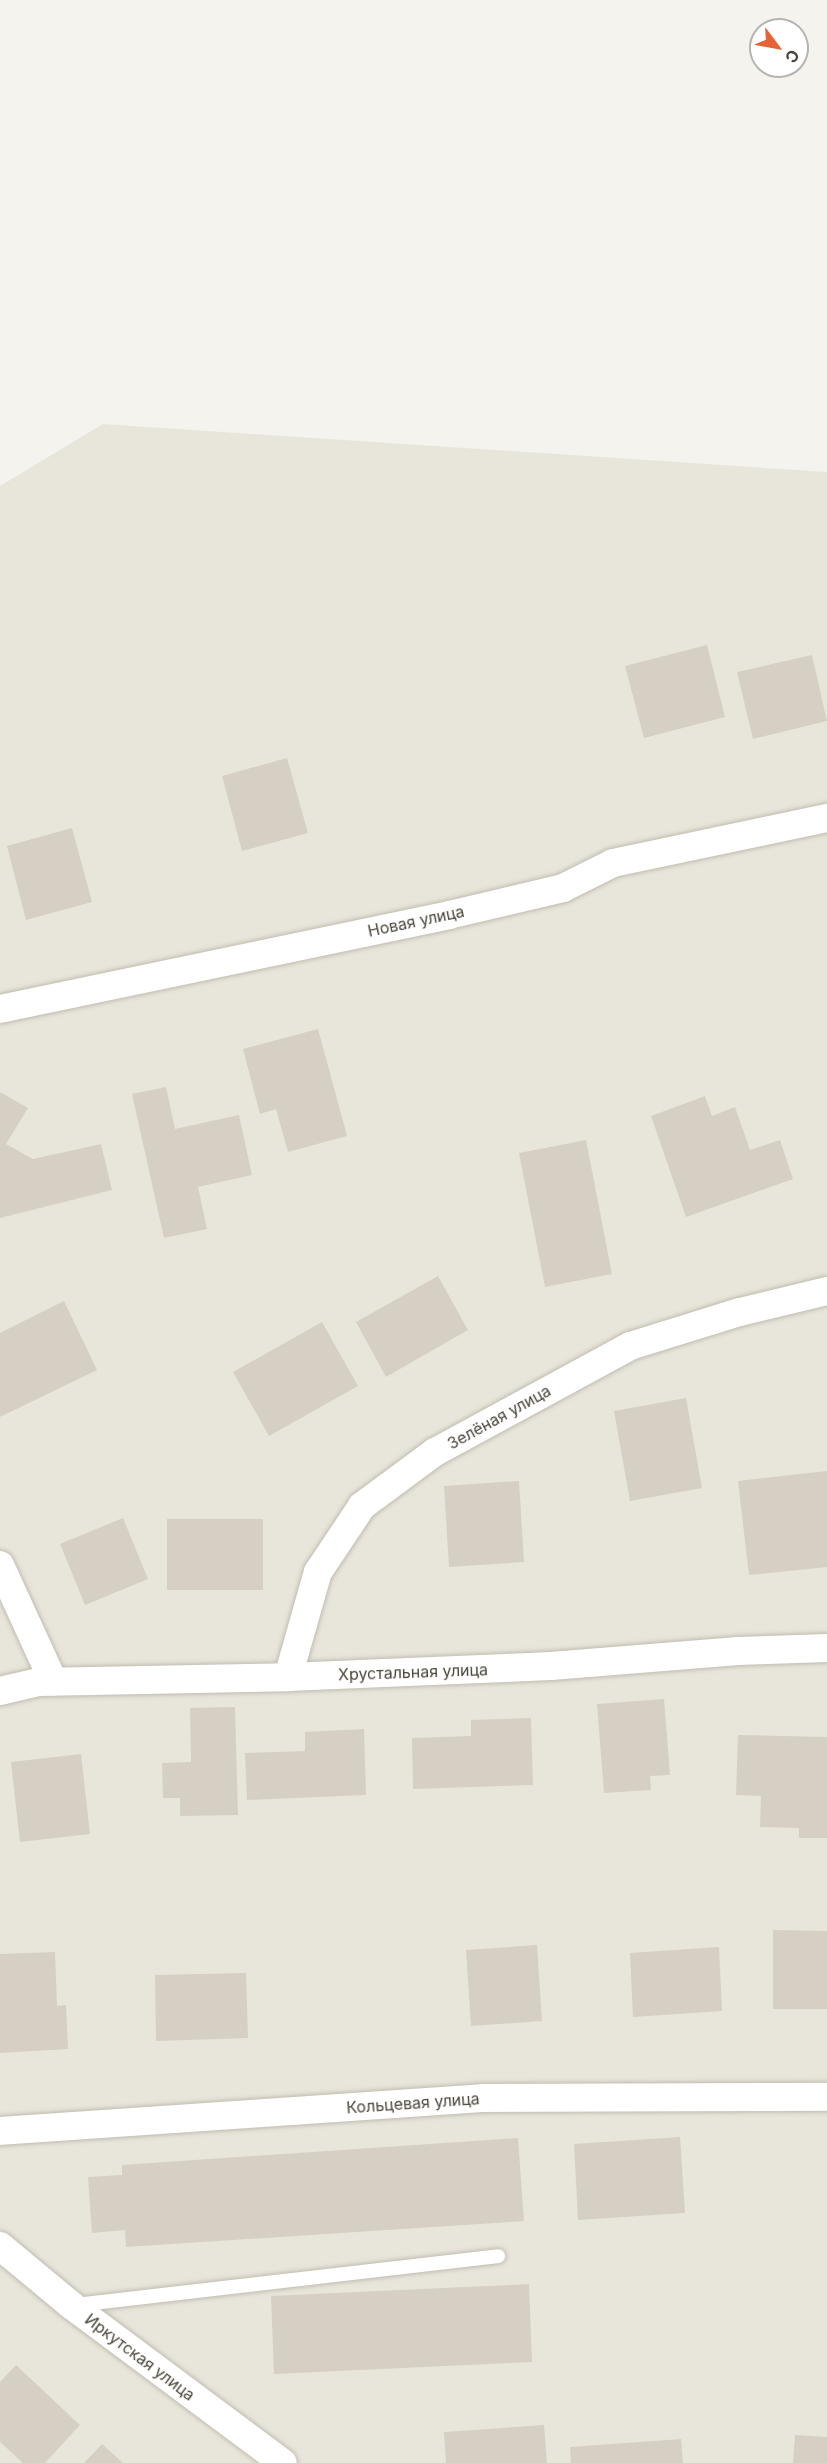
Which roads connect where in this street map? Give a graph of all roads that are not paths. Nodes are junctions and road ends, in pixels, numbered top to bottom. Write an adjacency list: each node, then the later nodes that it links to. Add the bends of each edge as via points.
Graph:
1 (827, 818): 2 (street, Новая улица, via 613,863 564,888 448,915)
2 (0, 1009)
3 (827, 1292): 6 (street, Зелёная улица, via 740,1312 630,1346 435,1452 362,1506 318,1572)
4 (0, 1565): 7 (street)
5 (827, 1648): 6 (street, Хрустальная улица, via 551,1666)
6 (288, 1677): 7 (street, Хрустальная улица)
7 (53, 1681): 8 (street, Хрустальная улица)
8 (0, 1691)
9 (827, 2097): 10 (street, Кольцевая улица, via 483,2098)
10 (0, 2131)
11 (0, 2246): 13 (street, Иркутская улица)
12 (498, 2256): 13 (lane)
13 (71, 2305): 14 (street, Иркутская улица)
14 (283, 2463)

